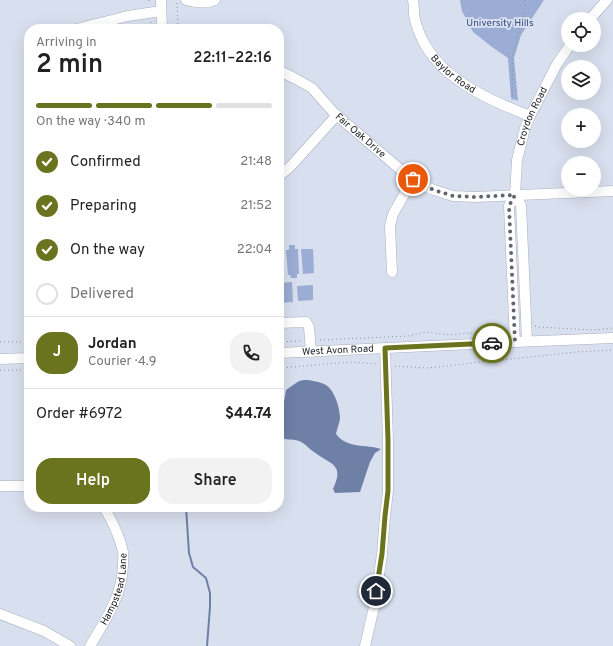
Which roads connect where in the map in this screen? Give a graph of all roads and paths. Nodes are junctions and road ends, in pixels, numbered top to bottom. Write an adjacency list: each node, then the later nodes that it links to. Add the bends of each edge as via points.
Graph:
1 (149, 0): 9 (path)
2 (161, 0): 10 (street)
3 (177, 0): 16 (path)
4 (186, 0): 5 (street, via 206,3)
5 (215, 0)
6 (413, 0): 19 (street, Baylor Road, via 418,29 427,49 442,66 477,93)
7 (525, 0): 19 (path, via 514,50)
8 (607, 0): 11 (street)
9 (150, 4)
10 (161, 10): 13 (street); 15 (street)
11 (596, 12)
12 (151, 20): 14 (path)
13 (96, 24)
14 (151, 24)
15 (162, 24)
16 (178, 24)
17 (565, 52): 21 (street, Croydon Road)
18 (284, 74): 20 (street, Fair Oak Drive, via 312,88)
19 (512, 109): 21 (street, Baylor Road)
20 (337, 115): 22 (street); 23 (street, Fair Oak Drive)
21 (530, 116): 25 (street, Croydon Road, via 516,160)
22 (284, 172)
23 (413, 179): 25 (street, Fair Oak Drive, via 419,184 453,196); 26 (street, via 393,214 390,226)
24 (613, 191): 25 (street, Fair Oak Drive)
25 (515, 195): 33 (street, Croydon Road, via 521,205); 37 (street, Croydon Road, via 509,206)
26 (392, 272)
27 (284, 323): 32 (street, via 306,322 309,326)
28 (532, 324): 30 (path, via 546,328)
29 (506, 328): 32 (path, via 450,335 426,332 408,336)
30 (613, 328)
31 (613, 338): 33 (street, West Avon Road)
32 (310, 340): 36 (path); 40 (street)
33 (527, 341): 37 (street, West Avon Road)
34 (0, 342): 35 (path)
35 (24, 342)
36 (284, 342)
37 (515, 342): 38 (street, West Avon Road)
38 (385, 348): 40 (street, West Avon Road); 44 (street)
39 (613, 350): 44 (path, via 427,368)
40 (311, 352): 41 (street, West Avon Road)
41 (284, 353)
42 (24, 358): 43 (street)
43 (0, 359)
44 (386, 365): 45 (path, via 351,362); 54 (street, via 388,491 375,603)
45 (284, 368)
46 (0, 370): 47 (path)
47 (24, 370)
48 (0, 486): 49 (street)
49 (24, 486)
50 (107, 512): 53 (street, Hampstead Lane, via 123,553 123,572 118,593)
51 (0, 614): 52 (street, via 44,631)
52 (70, 646)
53 (90, 646)
54 (365, 646)

